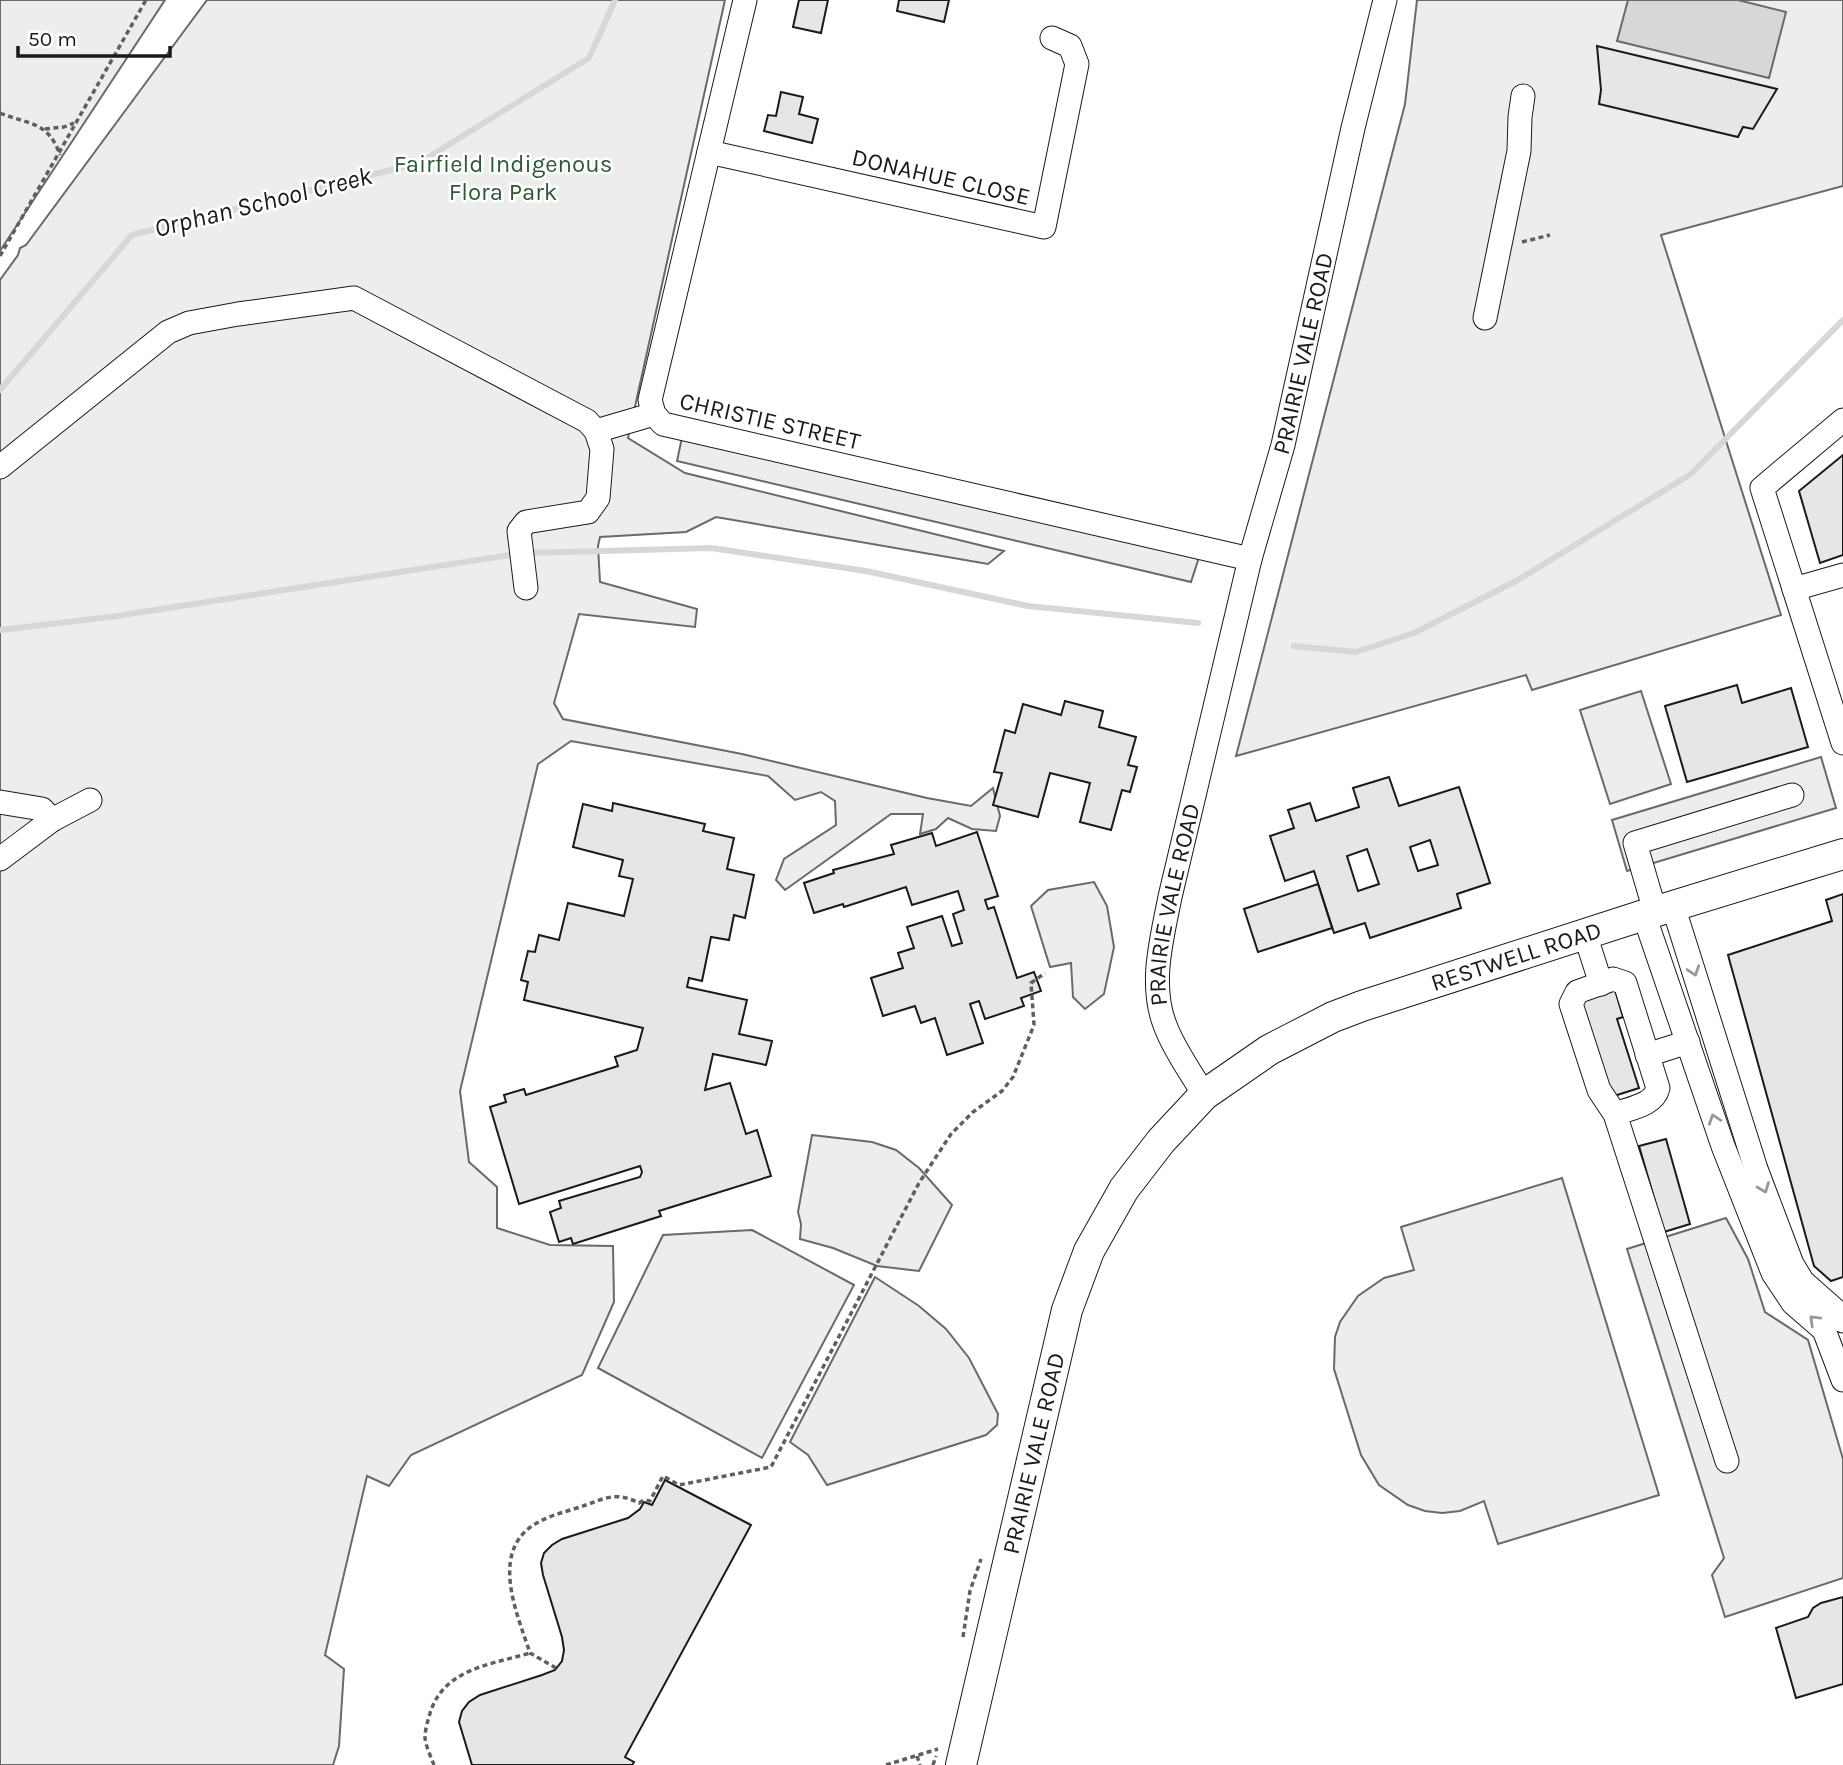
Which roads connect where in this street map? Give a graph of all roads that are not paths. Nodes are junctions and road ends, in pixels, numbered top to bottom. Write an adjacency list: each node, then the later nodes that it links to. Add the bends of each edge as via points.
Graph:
1 (745, 0): 5 (street, CHRISTIE STREET)
2 (1385, 0): 11 (street, PRAIRIE VALE ROAD, via 1283,445)
3 (1052, 38): 5 (street, DONAHUE CLOSE, via 1070,46 1077,64 1044,227)
4 (1523, 96): 6 (street, via 1519,151)
5 (709, 152): 7 (street, CHRISTIE STREET, via 650,400)
6 (1485, 318)
7 (654, 414): 9 (street); 11 (street, CHRISTIE STREET, via 663,424)
8 (1843, 420): 14 (street, via 1762,488)
9 (596, 431): 10 (street, via 587,421 354,298 238,314 168,332); 13 (street, via 602,449 598,498 588,512 527,522 520,531)
10 (0, 467)
11 (1250, 559): 27 (street, PRAIRIE VALE ROAD, via 1170,897 1158,971 1160,1012)
12 (1843, 575): 14 (street)
13 (526, 589)
14 (1794, 589): 15 (street)
15 (1843, 743)
16 (1792, 795): 22 (street, via 1635,843)
17 (90, 800): 19 (street)
18 (0, 802): 19 (street, via 42,809)
19 (52, 820): 21 (street)
20 (1843, 854): 22 (main road, RESTWELL ROAD)
21 (0, 859)
22 (1657, 911): 23 (main road, RESTWELL ROAD); 25 (street); 29 (street, one-way to 29, via 1792,1264)
23 (1585, 934): 24 (street); 27 (main road, RESTWELL ROAD, via 1333,1017 1269,1050)
24 (1601, 984): 26 (street, via 1613,979 1625,983); 28 (street, via 1577,992 1571,1004 1599,1090)
25 (1688, 1042): 26 (street); 30 (street, one-way to 25, via 1824,1330 1793,1303 1773,1273)
26 (1647, 1055): 28 (street, via 1658,1088 1656,1097)
27 (1205, 1095): 32 (main road, PRAIRIE VALE ROAD, via 1124,1189 1089,1251 1067,1310)
28 (1615, 1114): 31 (street)
29 (1843, 1321)
30 (1843, 1380)
31 (1727, 1461)
32 (949, 1757)

